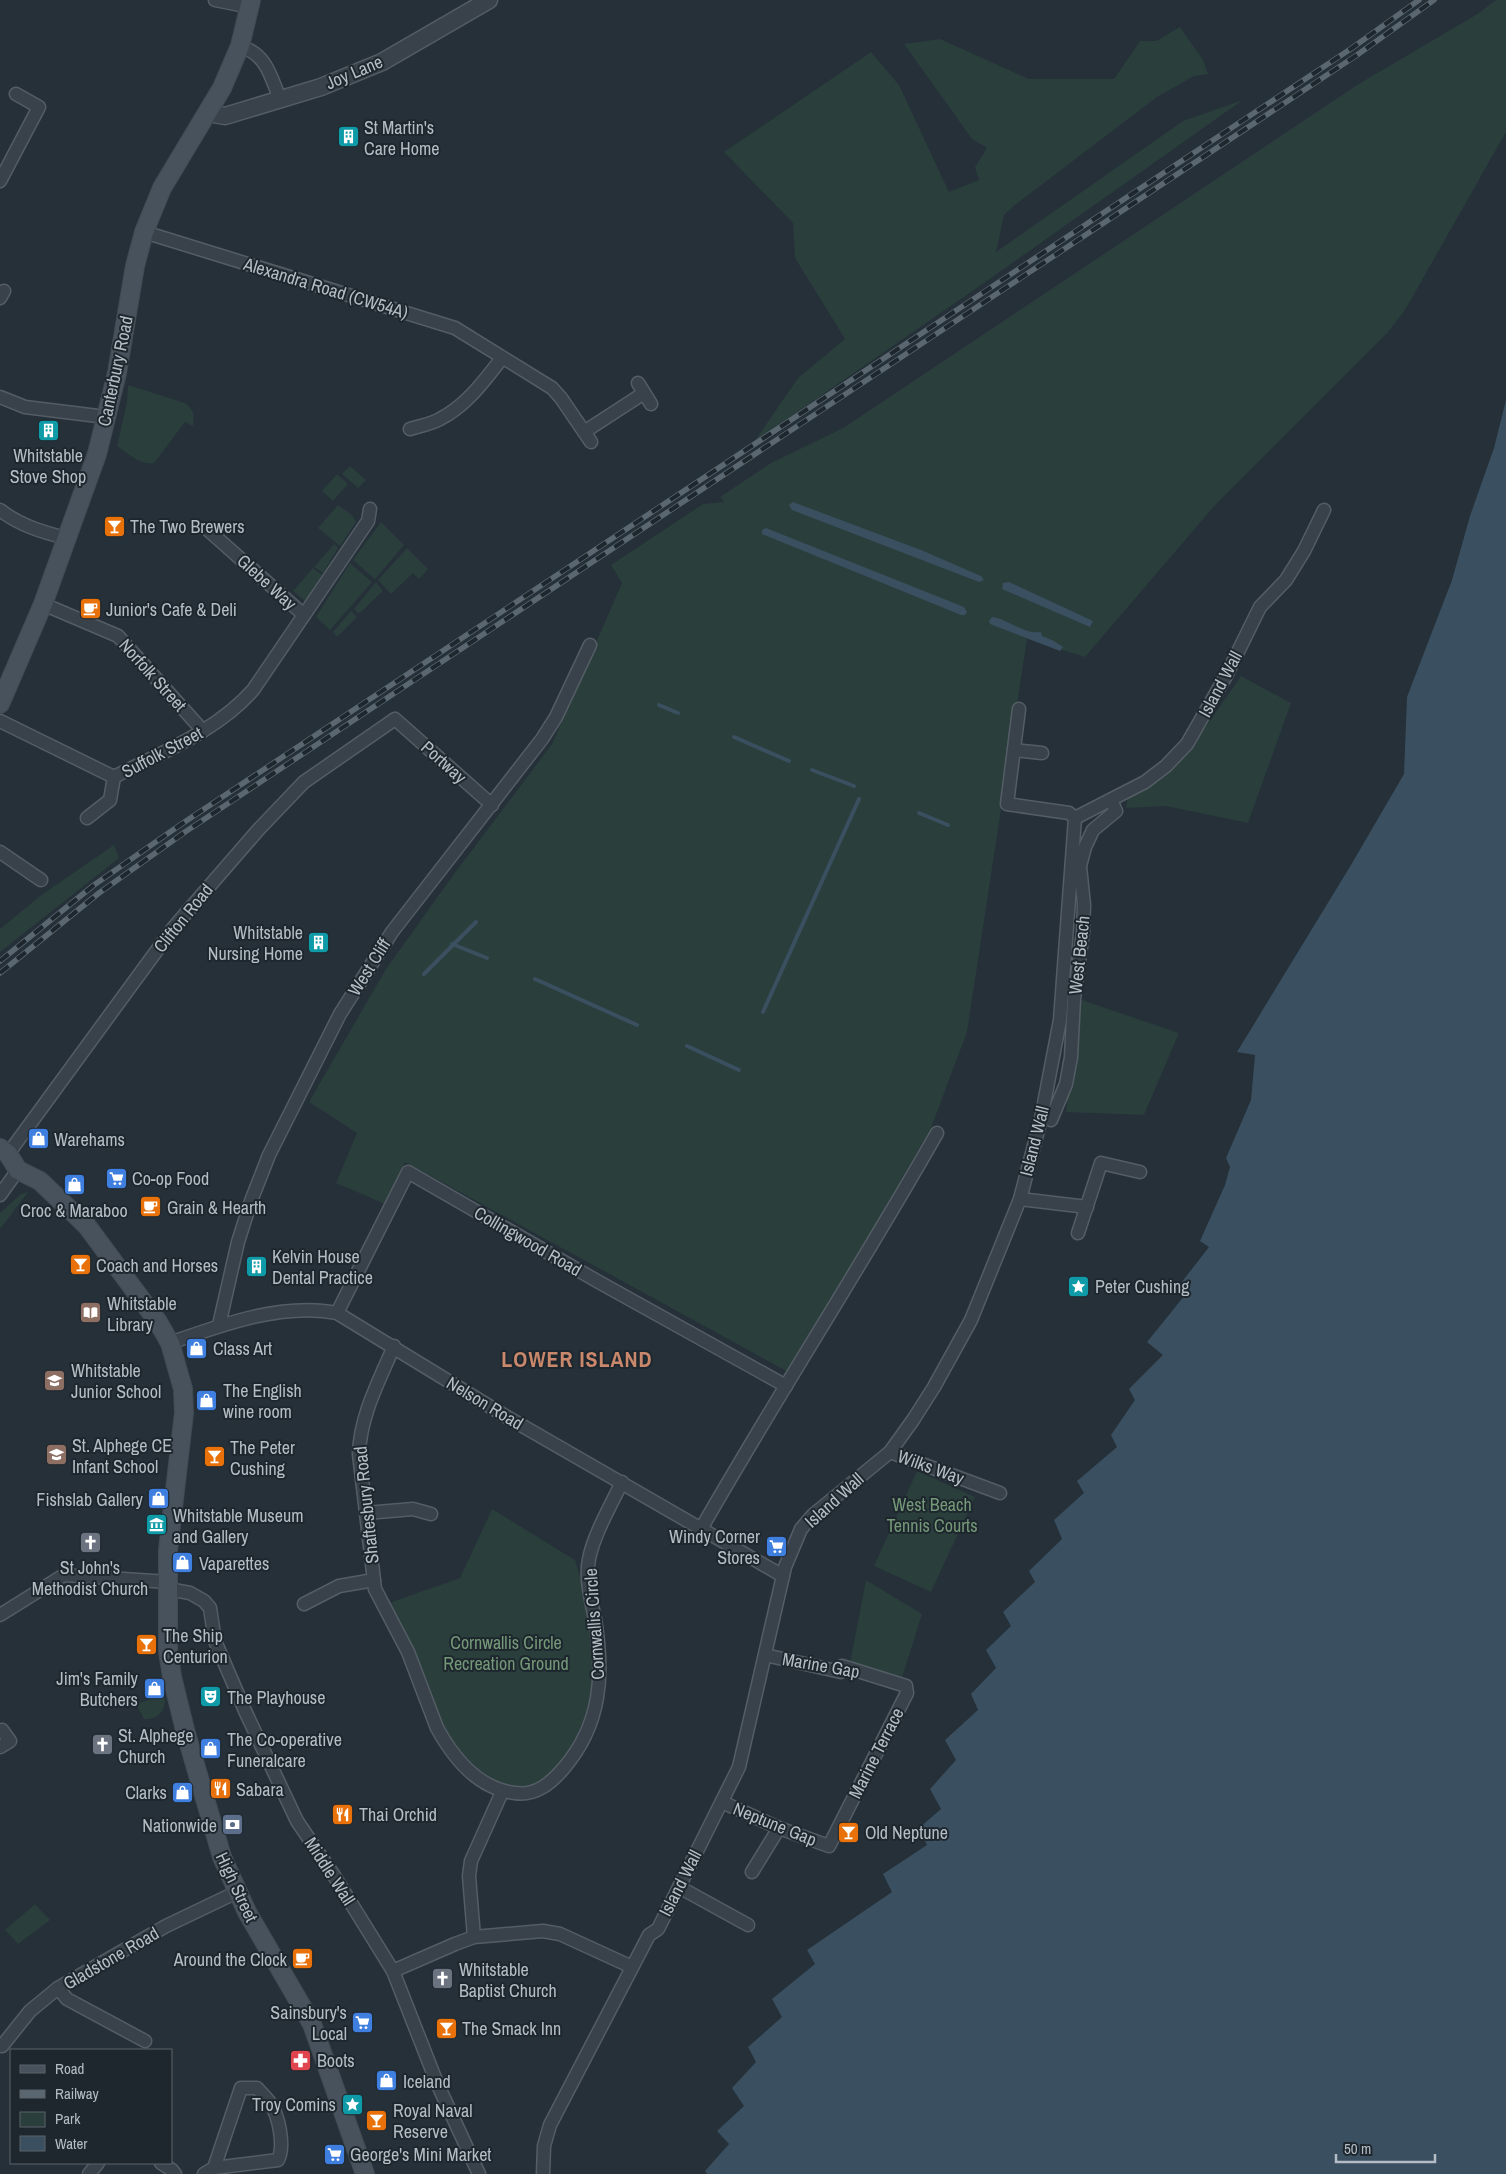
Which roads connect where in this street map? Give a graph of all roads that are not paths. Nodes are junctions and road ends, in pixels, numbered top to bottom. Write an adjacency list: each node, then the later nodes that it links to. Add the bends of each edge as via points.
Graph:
1 (215, 0): 3 (street)
2 (489, 0): 6 (street, Joy Lane, via 382,62 321,87)
3 (251, 4): 4 (main road, Canterbury Road)
4 (240, 46): 6 (street, via 259,55); 7 (main road, Canterbury Road)
5 (16, 94): 8 (street, via 39,108)
6 (280, 99): 7 (street, Joy Lane, via 224,116)
7 (208, 114): 9 (main road, Canterbury Road, via 162,188)
8 (0, 181)
9 (144, 232): 10 (street, Alexandra Road (CW54A), via 455,328); 13 (main road, Canterbury Road)
10 (502, 358): 11 (street, Alexandra Road (CW54A), via 552,388 588,437); 14 (street, via 479,388 459,407 439,420)
11 (644, 393)
12 (0, 397): 13 (street, via 25,407)
13 (106, 417): 19 (main road, Canterbury Road, via 97,454)
14 (410, 429)
15 (370, 509): 21 (street, Glebe Way, via 368,521)
16 (0, 510): 19 (street, via 40,531)
17 (1324, 510): 32 (street, Island Wall, via 1286,580 1260,607 1186,744 1156,774)
18 (208, 530): 21 (street, Glebe Way)
19 (66, 538): 20 (main road, Canterbury Road)
20 (43, 604): 23 (main road, Canterbury Road); 28 (street, Norfolk Street, via 118,636)
21 (304, 615): 24 (street, Glebe Way)
22 (590, 645): 33 (street, West Cliff, via 556,717)
23 (0, 704)
24 (240, 706): 28 (street, Suffolk Street)
25 (1019, 709): 29 (street)
26 (395, 719): 33 (street, Portway); 40 (street, Clifton Road, via 304,782 259,828 174,926)
27 (0, 721): 31 (street, Suffolk Street)
28 (203, 731): 31 (street, Suffolk Street)
29 (1014, 750): 30 (street); 35 (street, via 1006,804 1069,813)
30 (1042, 753)
31 (114, 777): 34 (street, via 110,800)
32 (1111, 800): 35 (street, Island Wall); 38 (street, West Beach, via 1116,811 1093,830 1080,866 1084,914 1071,1057 1066,1084)
33 (492, 805): 48 (street, West Cliff, via 392,932 331,1030 268,1155 238,1242)
34 (87, 818)
35 (1075, 818): 44 (street, Island Wall, via 1060,1020 1041,1118)
36 (0, 852): 37 (street)
37 (41, 880)
38 (1051, 1120)
39 (937, 1133): 51 (street, via 882,1231)
40 (4, 1151): 41 (main road)
41 (18, 1170): 43 (street); 49 (main road, High Street, via 40,1181 86,1226)
42 (1140, 1172): 45 (street, via 1101,1163)
43 (0, 1195)
44 (1020, 1199): 45 (street); 52 (street, Island Wall, via 971,1320 934,1387)
45 (1087, 1207): 46 (street)
46 (1078, 1234)
47 (337, 1312): 48 (street, Nelson Road, via 292,1310); 50 (street, Nelson Road); 51 (street, Collingwood Road, via 408,1172)
48 (219, 1325): 49 (street, Nelson Road)
49 (170, 1343): 60 (main road, High Street, via 179,1369 184,1412 169,1542)
50 (394, 1346): 53 (street, Nelson Road, via 506,1417); 55 (street, Shaftesbury Road, via 363,1420 360,1435)
51 (786, 1386): 57 (street)
52 (890, 1452): 54 (street, Wilks Way); 58 (street, Island Wall, via 813,1515 801,1529)
53 (622, 1482): 57 (street, Nelson Road); 67 (street, Cornwallis Circle, via 589,1558 589,1585 601,1665 597,1700 589,1727 579,1747 553,1782 535,1792)
54 (1000, 1493)
55 (366, 1513): 56 (street, via 413,1508); 59 (street, Shaftesbury Road)
56 (431, 1514)
57 (701, 1529): 58 (street, Nelson Road)
58 (783, 1576): 63 (street, Island Wall)
59 (374, 1580): 61 (street, via 339,1586); 67 (street, Cornwallis Circle, via 375,1589 408,1652 445,1742 470,1771)
60 (168, 1586): 62 (street, Middle Wall, via 64,1575); 73 (main road, High Street, via 168,1651 174,1686 210,1821); 77 (street, Middle Wall, via 190,1593 210,1608 215,1641 297,1821)
61 (304, 1604)
62 (0, 1615)
63 (764, 1655): 64 (street, Marine Gap, via 841,1672 842,1666); 68 (street, Island Wall, via 740,1767)
64 (906, 1686): 70 (street, Marine Terrace, via 907,1693)
65 (2, 1730): 66 (street, via 10,1741)
66 (0, 1747)
67 (502, 1792): 75 (street, via 471,1861 469,1876)
68 (722, 1802): 69 (street, Neptune Gap); 72 (street, Island Wall)
69 (779, 1828): 70 (street, Neptune Gap); 71 (street)
70 (829, 1846)
71 (752, 1872)
72 (679, 1887): 74 (street); 76 (street, Island Wall, via 658,1929 649,1935)
73 (237, 1892): 78 (street, Gladstone Road, via 166,1926); 86 (main road, High Street, via 312,2024)
74 (748, 1925)
75 (474, 1938): 76 (street, via 543,1931 560,1934); 77 (street)
76 (632, 1967): 88 (street, Island Wall, via 550,2125 544,2146)
77 (393, 1971): 87 (street, Middle Wall, via 437,2083)
78 (58, 1988): 79 (street, via 67,1999); 80 (street, Gladstone Road, via 30,2011)
79 (145, 2041)
80 (5, 2048)
81 (97, 2164): 84 (street)
82 (163, 2164): 85 (street)
83 (209, 2171): 83 (street, via 278,2160 282,2152 280,2129 271,2104 257,2088 242,2088)
84 (89, 2174)
85 (174, 2174)
86 (364, 2174)
87 (479, 2174)
88 (543, 2174)

